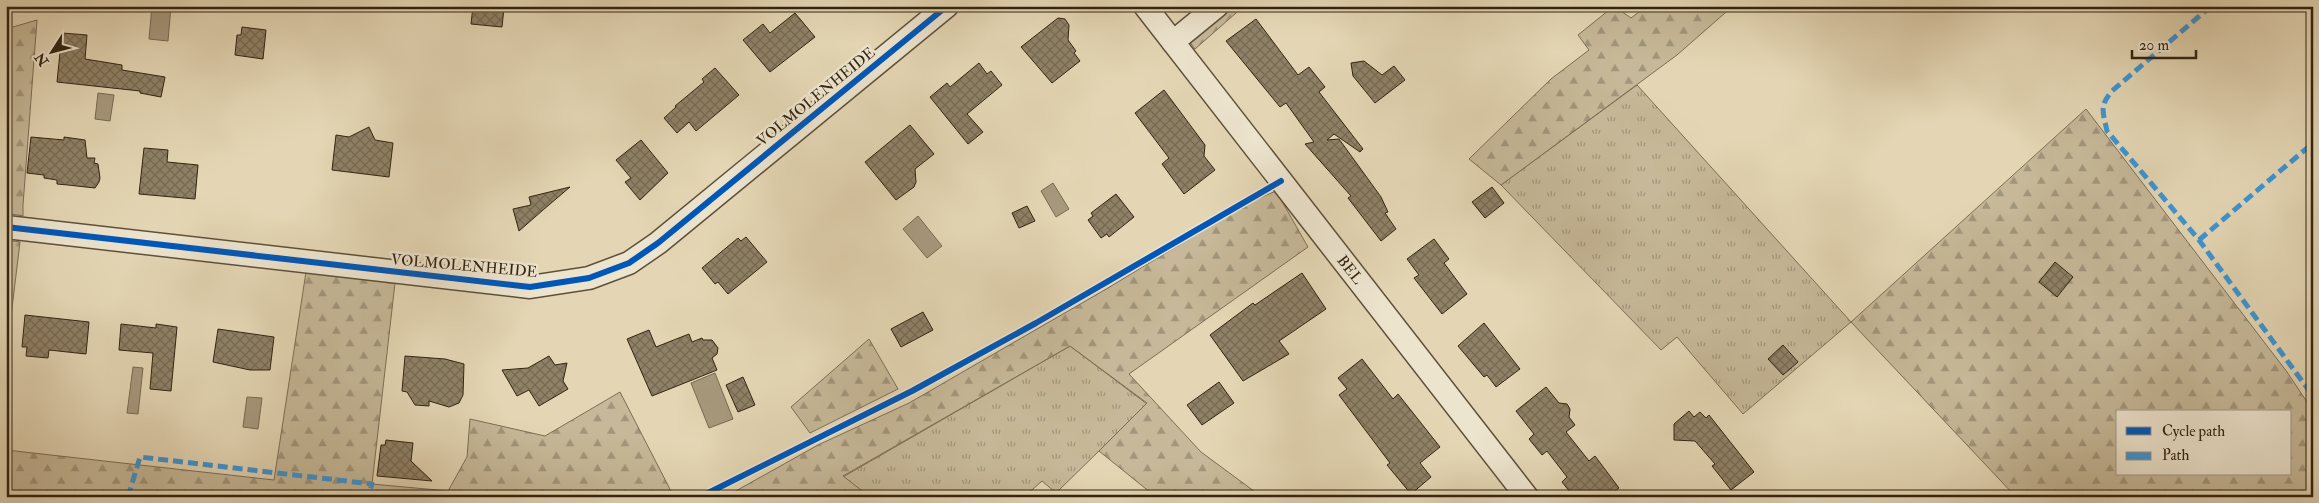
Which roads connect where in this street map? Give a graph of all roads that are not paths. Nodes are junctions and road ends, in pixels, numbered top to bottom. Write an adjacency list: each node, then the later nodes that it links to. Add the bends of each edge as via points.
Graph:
1 (947, 6): 5 (street, VOLMOLENHEIDE, via 658,243 629,263 589,278 530,288)
2 (1145, 6): 4 (street, BEL)
3 (1217, 6): 4 (street)
4 (1173, 42): 6 (street, BEL)
5 (6, 227)
6 (1527, 497)

